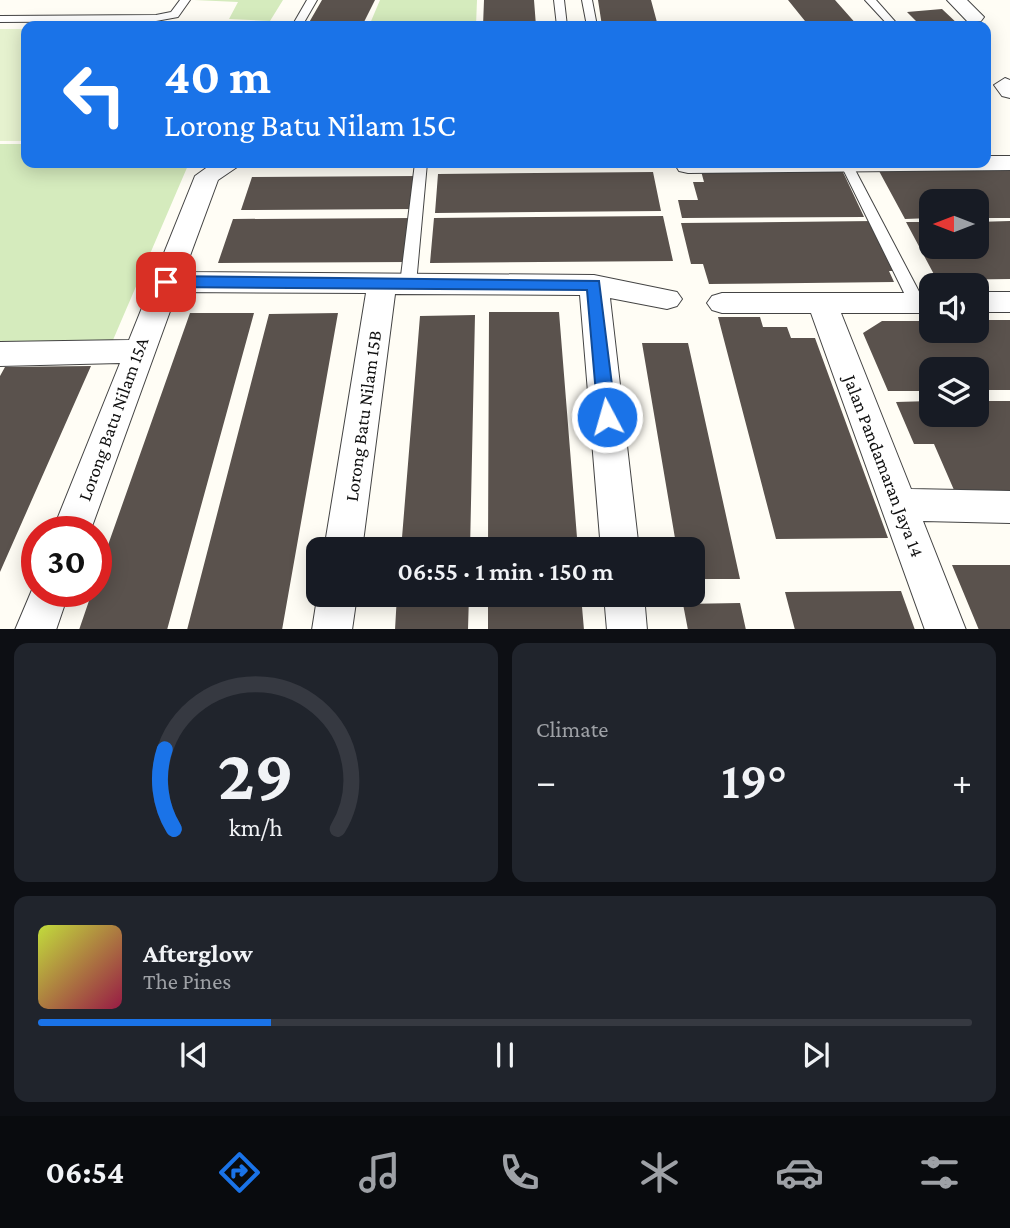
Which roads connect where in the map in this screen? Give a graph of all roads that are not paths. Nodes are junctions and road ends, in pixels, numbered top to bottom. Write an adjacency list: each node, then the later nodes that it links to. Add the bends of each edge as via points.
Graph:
1 (185, 0): 8 (lane, via 174,15 156,18)
2 (312, 0): 9 (lane)
3 (559, 0): 10 (lane)
4 (587, 0): 11 (lane)
5 (870, 0): 12 (lane)
6 (956, 0): 7 (street)
7 (974, 17)
8 (0, 19)
9 (300, 21)
10 (561, 21)
11 (591, 21)
12 (889, 21)
13 (991, 163): 14 (street)
14 (1010, 163)
15 (222, 168): 18 (street, Lorong Batu Nilam 15A, via 207,176)
16 (420, 168): 19 (lane)
17 (848, 168): 21 (lane)
18 (166, 282): 19 (street); 28 (street, Lorong Batu Nilam 15A)
19 (395, 283): 20 (street); 33 (street, Lorong Batu Nilam 15B)
20 (594, 285): 22 (street); 34 (street)
21 (919, 294)
22 (667, 299)
23 (989, 302): 24 (street)
24 (1010, 302)
25 (722, 303): 26 (street)
26 (822, 303): 27 (street); 30 (street, Jalan Pandamaran Jaya 14)
27 (919, 303)
28 (138, 351): 29 (street); 32 (street, Lorong Batu Nilam 15A)
29 (0, 354)
30 (899, 505): 31 (street); 41 (street, Jalan Pandamaran Jaya 14)
31 (1010, 507)
32 (77, 516)
33 (346, 537)
34 (619, 537)
35 (43, 607): 38 (street)
36 (335, 607): 39 (street)
37 (625, 607): 40 (street)
38 (35, 629)
39 (332, 629)
40 (628, 629)
41 (946, 629)

